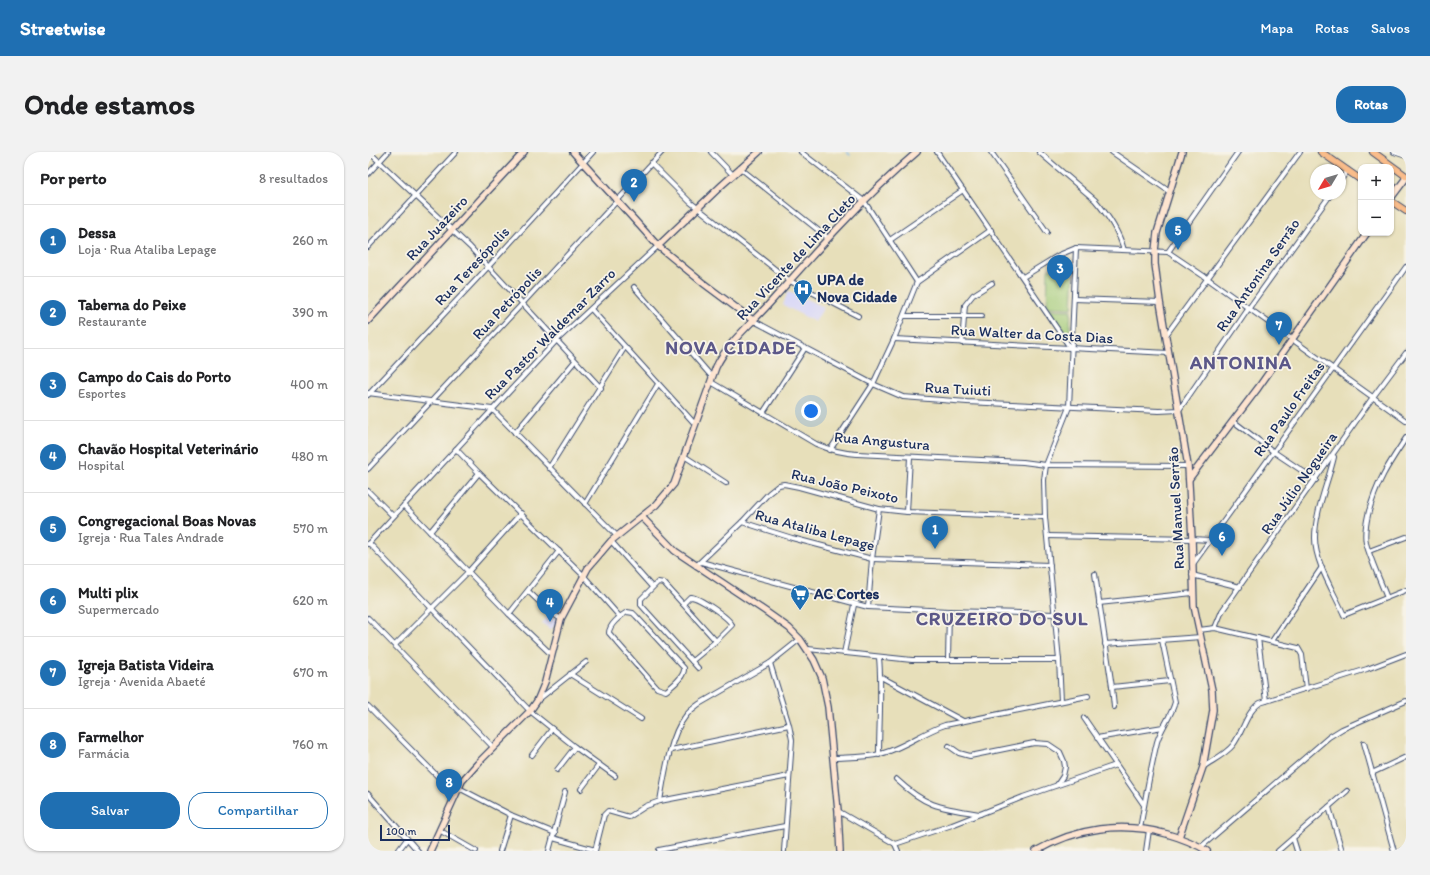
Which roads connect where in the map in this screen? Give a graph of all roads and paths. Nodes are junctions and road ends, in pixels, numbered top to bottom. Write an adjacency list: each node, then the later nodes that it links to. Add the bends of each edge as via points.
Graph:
1 (369, 152): 23 (street)
2 (388, 152): 23 (street)
3 (456, 152): 35 (street)
4 (524, 152): 43 (street, Rua Juazeiro)
5 (573, 152): 24 (street)
6 (593, 152): 24 (street, Rua Teresópolis)
7 (662, 152): 25 (street, Rua Petrópolis)
8 (711, 152): 30 (street)
9 (759, 152): 26 (street, Rua Pastor Waldemar Zarro)
10 (800, 152): 40 (street)
11 (917, 152): 40 (street, Rua Vicente de Lima Cleto)
12 (937, 152): 33 (street)
13 (991, 152): 45 (street)
14 (1039, 152): 52 (street, via 1098,204 1119,237)
15 (1112, 152): 34 (street)
16 (1182, 152): 34 (street, Rua Manuel Serrão)
17 (1238, 152): 54 (street)
18 (1300, 152): 58 (street)
19 (1321, 152): 27 (main road)
20 (1373, 152): 31 (main road)
21 (1394, 152): 22 (street)
22 (1406, 156)
23 (380, 161): 29 (street); 35 (street)
24 (583, 163): 37 (street); 55 (street, Rua Teresópolis)
25 (651, 163): 37 (street, Rua Petrópolis); 41 (street)
26 (740, 168): 30 (street, Rua Pastor Waldemar Zarro); 47 (street)
27 (1348, 170): 28 (street); 32 (main road)
28 (1346, 173)
29 (368, 174)
30 (733, 175): 41 (street, Rua Pastor Waldemar Zarro)
31 (1406, 177): 36 (street)
32 (1358, 178)
33 (963, 190): 44 (street); 48 (street)
34 (1170, 192): 53 (street, Rua Manuel Serrão)
35 (416, 195): 43 (street); 50 (street)
36 (1394, 195)
37 (618, 200): 49 (street); 65 (street, Rua Petrópolis)
38 (1327, 200): 66 (street, Rua Antonina Serrão)
39 (1392, 200): 42 (main road)
40 (864, 201): 47 (street, Rua Vicente de Lima Cleto); 48 (street)
41 (699, 209): 49 (street, Rua Pastor Waldemar Zarro); 59 (street)
42 (1406, 211)
43 (452, 230): 55 (street); 72 (street, Rua Juazeiro)
44 (990, 230): 57 (street); 60 (street)
45 (1047, 232)
46 (1365, 236): 77 (street)
47 (828, 238): 59 (street, Rua Vicente de Lima Cleto)
48 (890, 240): 60 (street)
49 (658, 246): 67 (street, Rua Pastor Waldemar Zarro); 73 (street)
50 (368, 247)
51 (1076, 248): 52 (street); 57 (street); 63 (street)
52 (1124, 250): 53 (street)
53 (1154, 250): 54 (street); 64 (street, Rua Manuel Serrão)
54 (1168, 252): 58 (street)
55 (488, 267): 65 (street); 90 (street, Rua Teresópolis)
56 (1406, 267): 85 (street, Rua Paulo Freitas)
57 (1022, 277): 81 (street)
58 (1208, 279): 66 (street); 74 (street)
59 (790, 281): 68 (street); 73 (street, Rua Vicente de Lima Cleto)
60 (917, 282): 69 (street)
61 (992, 283): 70 (street, via 968,299)
62 (634, 287): 86 (street, Rua Angustura)
63 (1074, 299): 64 (street); 81 (street)
64 (1160, 302): 74 (street, Rua Manuel Serrão)
65 (523, 304): 76 (street); 92 (street, Rua Petrópolis)
66 (1249, 308): 77 (street); 95 (street, Rua Antonina Serrão)
67 (591, 309): 76 (street, Rua Pastor Waldemar Zarro); 79 (street)
68 (858, 316)
69 (904, 316): 70 (street); 75 (street)
70 (964, 316): 71 (street); 78 (street)
71 (982, 316)
72 (368, 321)
73 (754, 321): 80 (street, Rua Tuiuti); 86 (street, Rua Vicente de Lima Cleto, via 724,351)
74 (1166, 334): 82 (street, Rua Manuel Serrão)
75 (894, 339): 78 (street, Rua Walter da Costa Dias); 88 (street)
76 (557, 340): 84 (street); 94 (street, Rua Pastor Waldemar Zarro)
77 (1292, 340): 85 (street); 97 (street)
78 (962, 343): 81 (street, Rua Walter da Costa Dias)
79 (625, 348): 87 (street); 89 (street)
80 (805, 348): 88 (street, Rua Tuiuti); 96 (street)
81 (1072, 349): 82 (street, Rua Walter da Costa Dias); 93 (street)
82 (1169, 353): 95 (street, Rua Manuel Serrão)
83 (1406, 353): 91 (street, Rua Júlio Nogueira)
84 (575, 361): 89 (street); 100 (street)
85 (1333, 368): 91 (street); 104 (street, Rua Paulo Freitas)
86 (712, 379): 96 (street, Rua Angustura); 99 (street, Rua Vicente de Lima Cleto)
87 (658, 384): 99 (street); 117 (street)
88 (873, 384): 93 (street, Rua Tuiuti, via 914,399); 103 (street)
89 (601, 388): 110 (street)
90 (369, 393): 92 (street)
91 (1373, 397): 98 (street); 105 (street, Rua Júlio Nogueira)
92 (431, 402): 94 (street); 111 (street, Rua Petrópolis)
93 (1069, 407): 95 (street, Rua Tuiuti); 108 (street)
94 (492, 410): 100 (street); 102 (street, Rua Pastor Waldemar Zarro)
95 (1179, 410): 109 (street, Rua Manuel Serrão)
96 (763, 413): 103 (street, Rua Angustura)
97 (1233, 421): 104 (street); 113 (street)
98 (1406, 421)
99 (695, 424): 106 (street, Rua Vicente de Lima Cleto)
100 (515, 433): 110 (street)
101 (1406, 438): 135 (street, via 1386,468 1374,493 1365,534)
102 (456, 449): 112 (street); 118 (street, Rua Pastor Waldemar Zarro)
103 (830, 450): 107 (street, Rua Angustura, via 851,454)
104 (1274, 452): 114 (street); 131 (street, Rua Paulo Freitas)
105 (1335, 453): 114 (street, Rua Júlio Nogueira); 140 (street, via 1316,530 1316,546)
106 (684, 456): 115 (street); 123 (street, Rua Vicente de Lima Cleto, via 674,484)
107 (910, 457): 108 (street, Rua Angustura); 120 (street)
108 (1046, 465): 109 (street, Rua Angustura); 124 (street)
109 (1188, 466): 113 (street, Rua Manuel Serrão)
110 (549, 468): 117 (street)
111 (368, 469)
112 (479, 473): 121 (street); 126 (street)
113 (1189, 479): 130 (street, Rua Manuel Serrão)
114 (1316, 480): 145 (street, Rua Júlio Nogueira)
115 (726, 483)
116 (368, 491): 122 (street)
117 (586, 504): 127 (street)
118 (404, 505): 122 (street, Rua Pastor Waldemar Zarro); 126 (street)
119 (879, 509): 120 (street, Rua João Peixoto); 125 (street, Rua João Peixoto, via 784,484 778,485 769,493); 136 (street)
120 (907, 512): 124 (street, Rua João Peixoto)
121 (521, 513): 134 (street); 141 (street)
122 (393, 516): 133 (street, Rua Pastor Waldemar Zarro)
123 (642, 517): 127 (street, Rua Vicente de Lima Cleto); 137 (street, via 667,545)
124 (1045, 517): 128 (street)
125 (742, 522): 136 (street, Rua Ataliba Lepage); 137 (street, Rua João Peixoto)
126 (430, 532): 141 (street)
127 (617, 536): 132 (street, Rua Vicente de Lima Cleto)
128 (1048, 536): 130 (street); 138 (street)
129 (1406, 538): 135 (street)
130 (1192, 539): 131 (street); 139 (street, Rua Manuel Serrão)
131 (1210, 540): 139 (street, Rua Paulo Freitas)
132 (612, 541): 144 (street, Rua Vicente de Lima Cleto, via 595,558); 146 (street)
133 (368, 543): 155 (street)
134 (559, 551): 144 (street); 147 (street)
135 (1369, 551): 150 (street)
136 (872, 559): 138 (street, Rua Ataliba Lepage); 154 (street)
137 (699, 564): 152 (street); 166 (street, via 766,610)
138 (1050, 565): 158 (street)
139 (1192, 565): 143 (street, Rua Manuel Serrão)
140 (1322, 567): 150 (street, via 1344,615); 169 (street)
141 (468, 572): 155 (street); 157 (street)
142 (1095, 574): 153 (street)
143 (1192, 575): 145 (street); 149 (street, Rua Manuel Serrão)
144 (583, 576): 159 (street); 161 (street, Rua Vicente de Lima Cleto)
145 (1240, 587): 162 (street, Rua Júlio Nogueira, via 1222,611)
146 (652, 588): 151 (street, via 658,582 664,583); 179 (street, via 641,599 641,605)
147 (528, 590): 157 (street); 161 (street, via 550,612)
148 (1406, 590): 150 (street)
149 (1193, 593): 153 (street); 163 (street, Rua Manuel Serrão)
150 (1387, 598)
151 (683, 604): 168 (street); 168 (street, via 694,596 730,621 731,627)
152 (854, 604): 154 (street); 173 (street)
153 (1099, 604): 170 (street)
154 (868, 607): 156 (street)
155 (432, 609): 171 (street); 195 (street)
156 (949, 611): 158 (street); 177 (street)
157 (509, 614): 175 (street)
158 (1055, 614): 178 (street)
159 (620, 616): 159 (street, via 609,633 657,688 668,690 682,676 684,668 633,613 627,612)
160 (368, 618): 171 (street)
161 (561, 619): 175 (street, Rua Vicente de Lima Cleto)
162 (1214, 628): 163 (street); 165 (street)
163 (1199, 630): 164 (street, Rua Manuel Serrão)
164 (1201, 637): 167 (street); 214 (street, Rua Manuel Serrão, via 1213,702)
165 (1258, 638): 169 (street); 191 (street)
166 (800, 639): 172 (street); 181 (street)
167 (1162, 640): 170 (street); 185 (street)
168 (716, 641): 179 (street)
169 (1272, 641): 187 (street, via 1301,651)
170 (1105, 644): 186 (street)
171 (395, 645): 205 (street)
172 (808, 649): 173 (street); 211 (street, via 819,670 826,692)
173 (844, 653): 176 (street)
174 (1406, 654): 187 (street)
175 (552, 655): 189 (street, Rua Vicente de Lima Cleto)
176 (879, 657): 177 (street); 184 (street)
177 (948, 660): 178 (street)
178 (1059, 660): 190 (street)
179 (692, 661): 182 (street)
180 (586, 662): 183 (street)
181 (770, 663): 199 (street); 207 (street, via 690,710 679,726)
182 (698, 668)
183 (570, 674): 189 (street); 197 (street)
184 (881, 676): 198 (street); 209 (street)
185 (1170, 681): 186 (street); 200 (street, via 1174,702)
186 (1112, 687): 194 (street)
187 (1306, 689): 191 (street)
188 (1088, 696): 190 (street)
189 (537, 701): 195 (street, Rua Vicente de Lima Cleto)
190 (1061, 701): 198 (street)
191 (1266, 701): 214 (street, via 1252,710 1230,749)
192 (1406, 701): 243 (street, via 1356,723 1319,744)
193 (368, 706): 225 (street)
194 (1114, 707)
195 (530, 711): 201 (street); 205 (street, Rua Vicente de Lima Cleto)
196 (1084, 718): 202 (street)
197 (641, 719)
198 (963, 722): 209 (street, via 934,729)
199 (789, 725): 207 (street); 218 (street, via 792,740)
200 (1163, 727): 202 (street); 228 (street, via 1154,755)
201 (552, 729): 206 (street); 208 (street)
202 (1097, 738): 213 (street)
203 (1364, 743): 216 (street)
204 (949, 746): 220 (street, via 959,753 970,756 1034,743 1048,744 1060,752 1064,761 1064,776)
205 (493, 747): 221 (street, Rua Vicente de Lima Cleto, via 468,773)
206 (575, 747): 212 (street); 215 (street)
207 (671, 750): 227 (street)
208 (532, 755)
209 (879, 755): 211 (street)
210 (1406, 757): 216 (street)
211 (833, 758): 230 (street)
212 (599, 765): 217 (street); 222 (street)
213 (1116, 765): 220 (street); 228 (street)
214 (1203, 767): 239 (street, Rua Manuel Serrão)
215 (557, 770)
216 (1372, 773): 262 (street)
217 (615, 776)
218 (789, 776): 227 (street); 233 (street)
219 (896, 779): 231 (street, via 911,793 935,806)
220 (1057, 785): 231 (street)
221 (459, 788): 225 (street, Rua Vicente de Lima Cleto); 232 (street)
222 (581, 789)
223 (1347, 791): 229 (street)
224 (566, 792): 237 (street)
225 (456, 795): 235 (street, Rua Vicente de Lima Cleto)
226 (369, 798): 241 (street)
227 (660, 801): 245 (street, via 646,806 629,818 609,811 605,813)
228 (1144, 805): 234 (street)
229 (1328, 807): 240 (street); 261 (street)
230 (838, 811): 242 (street); 254 (street)
231 (980, 814): 242 (street)
232 (511, 815): 237 (street); 251 (street)
233 (785, 826): 246 (street); 253 (street)
234 (1140, 828): 236 (street); 256 (street, via 1122,826 1087,831 1059,839)
235 (439, 830): 249 (street, Rua Vicente de Lima Cleto); 250 (street)
236 (1149, 830): 239 (street); 257 (street)
237 (554, 833): 238 (street)
238 (553, 838): 245 (street); 252 (street)
239 (1179, 838): 243 (street)
240 (1293, 838): 259 (street); 260 (street)
241 (407, 839): 247 (street); 248 (street)
242 (895, 844): 255 (street)
243 (1201, 847): 258 (street)
244 (1406, 849): 263 (street)
245 (595, 850)
246 (658, 850)
247 (398, 851)
248 (418, 851)
249 (430, 851)
250 (476, 851)
251 (500, 851)
252 (549, 851)
253 (784, 851)
254 (840, 851)
255 (898, 851)
256 (1036, 851)
257 (1146, 851)
258 (1207, 851)
259 (1278, 851)
260 (1297, 851)
261 (1342, 851)
262 (1394, 851)
263 (1401, 851)

